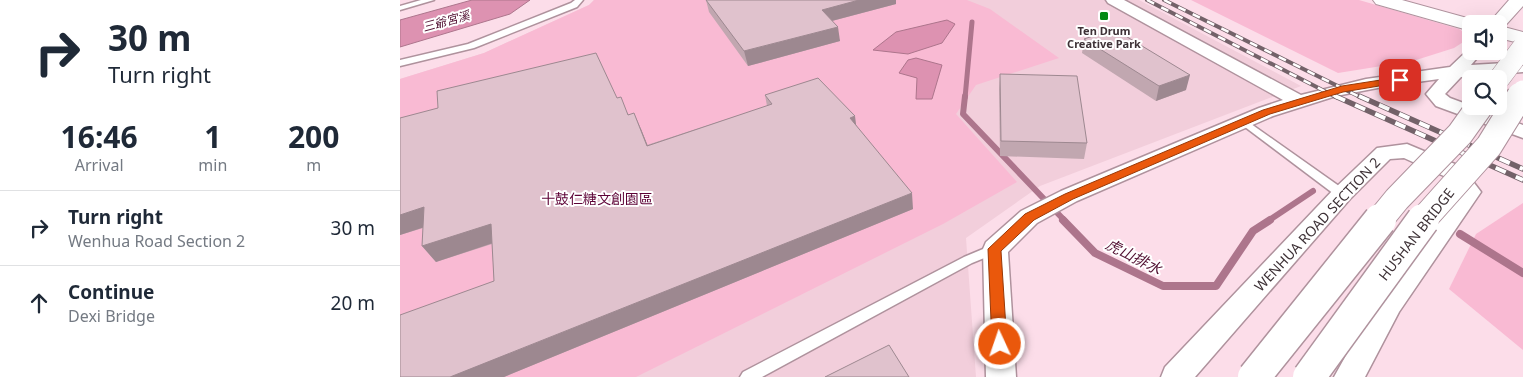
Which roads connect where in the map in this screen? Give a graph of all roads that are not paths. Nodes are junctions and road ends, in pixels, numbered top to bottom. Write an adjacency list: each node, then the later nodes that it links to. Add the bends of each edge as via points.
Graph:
1 (430, 0): 6 (lane)
2 (579, 0): 13 (lane, via 574,5 470,46)
3 (1113, 0): 18 (street)
4 (1382, 0): 8 (street)
5 (1519, 0): 7 (street)
6 (400, 8)
7 (1505, 15)
8 (1462, 22)
9 (1507, 34): 10 (street)
10 (1523, 38)
11 (1523, 47): 16 (street, bridge)
12 (1466, 60): 15 (street)
13 (400, 64)
14 (1523, 67): 15 (street)
15 (1458, 70): 18 (street, via 1342,89); 21 (street, via 1436,94 1443,102)
16 (1506, 70)
17 (1523, 91): 28 (street, HUSHAN BRIDGE, bridge, via 1489,146 1427,214)
18 (1299, 101): 20 (street)
19 (1474, 115): 27 (street, bridge, via 1460,134 1396,199)
20 (1244, 122): 22 (lane); 23 (street, via 1069,196 1030,217)
21 (1523, 132)
22 (1342, 194): 26 (street, WENHUA ROAD SECTION 2); 29 (street, WENHUA ROAD SECTION 2, via 1384,153 1407,152 1454,172 1470,192 1389,304)
23 (995, 249): 24 (lane, via 968,260); 25 (street)
24 (748, 377)
25 (1001, 377)
26 (1176, 377)
27 (1254, 377)
28 (1309, 377)
29 (1349, 377)

